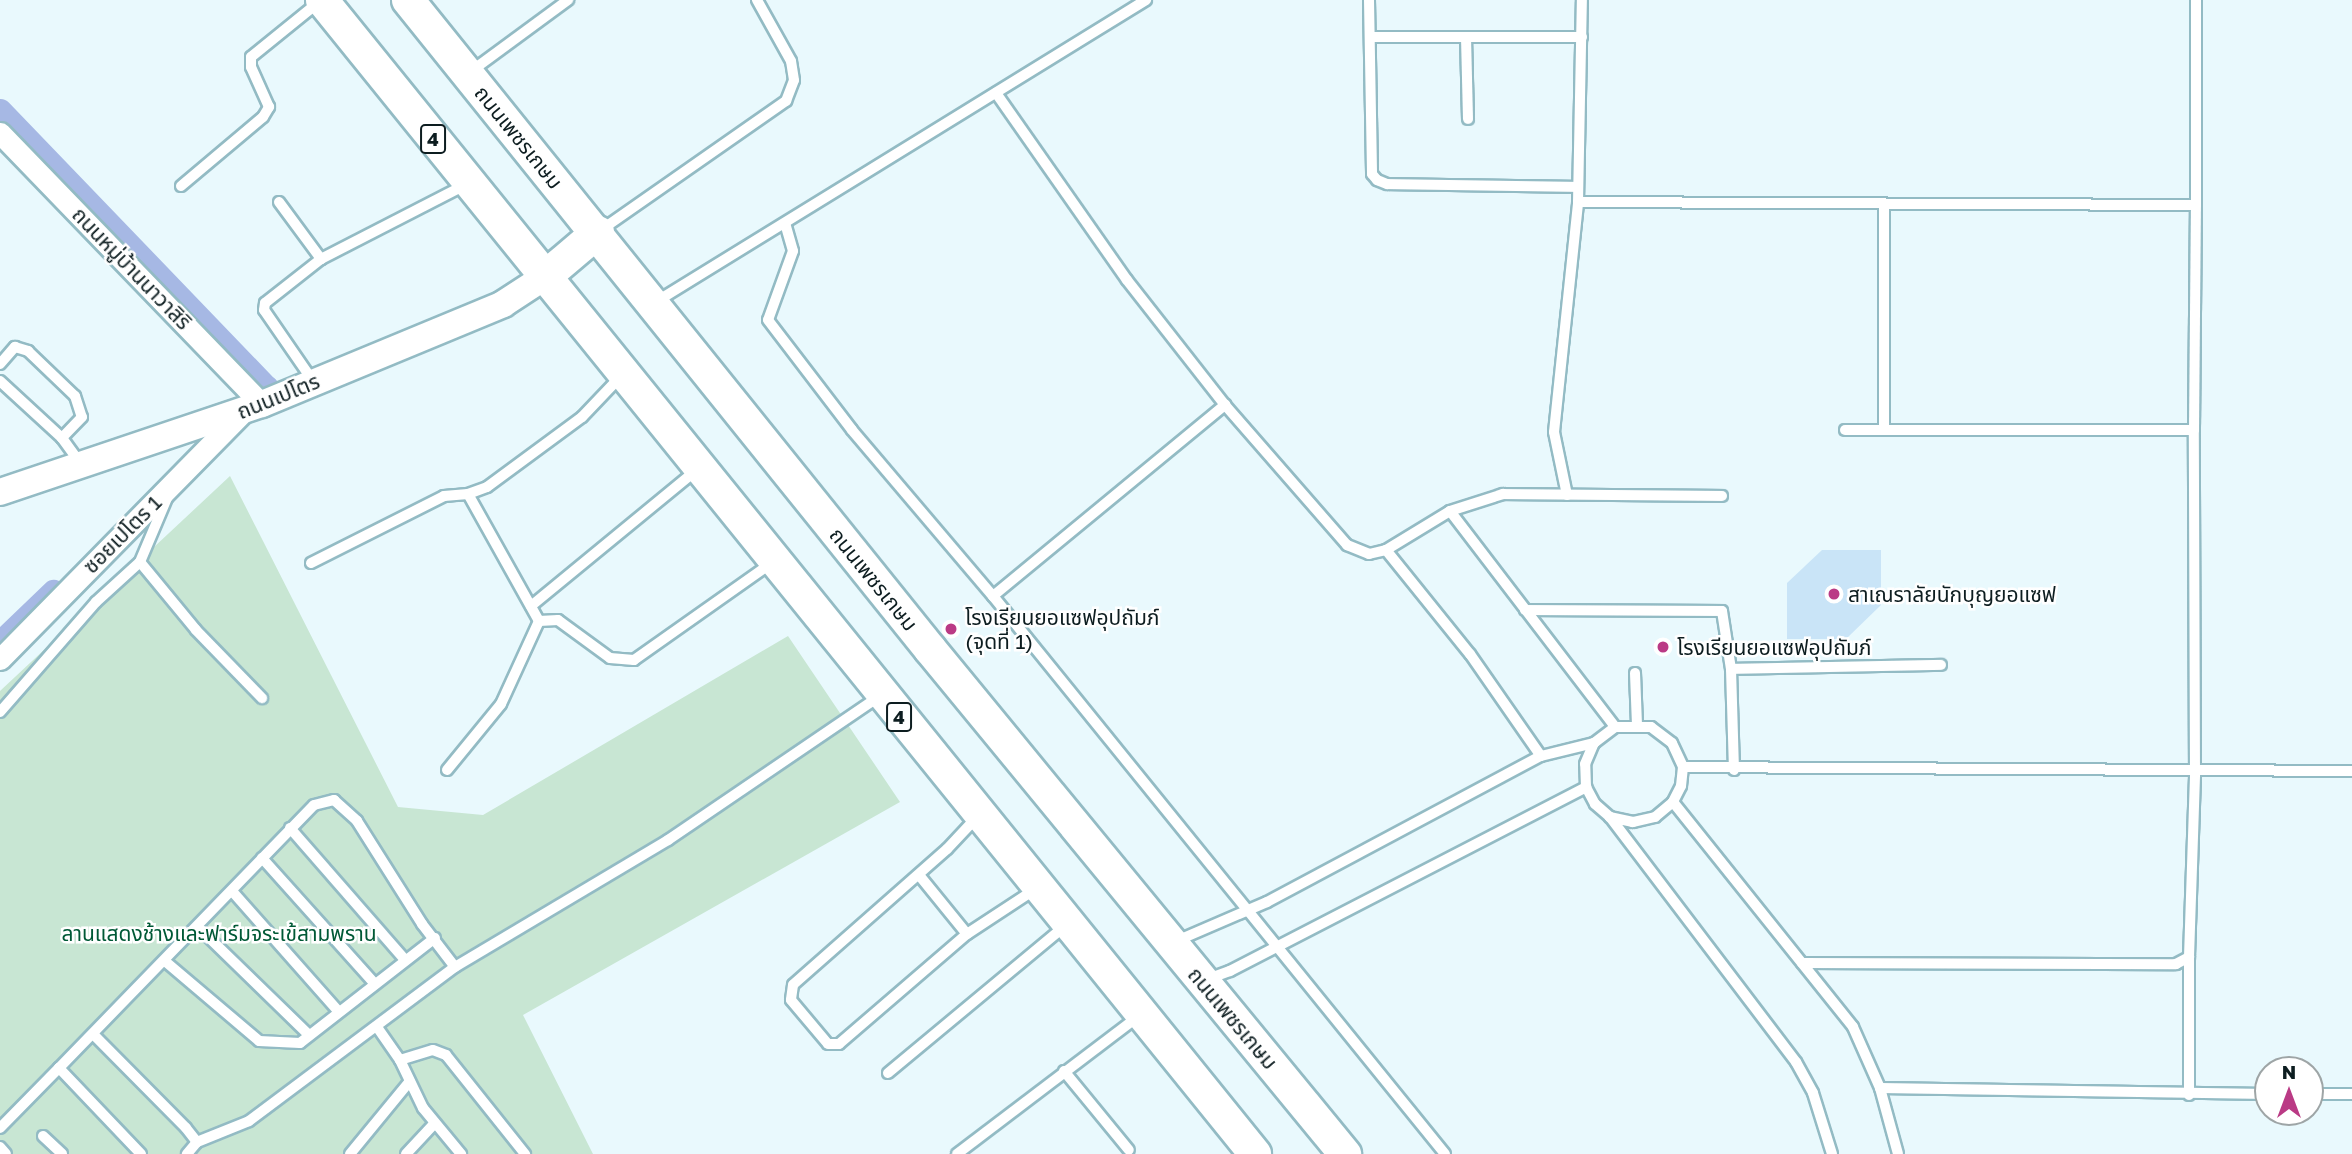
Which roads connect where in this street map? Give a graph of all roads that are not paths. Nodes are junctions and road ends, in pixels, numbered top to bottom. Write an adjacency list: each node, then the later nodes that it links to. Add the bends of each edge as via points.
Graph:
1 (322, 0): 16 (main road, 4); 17 (lane, via 251,57 269,107 263,117)
2 (568, 0): 12 (lane)
3 (757, 0): 24 (lane, via 791,61 794,79 786,101)
4 (1146, 0): 13 (lane)
5 (1369, 0): 9 (lane)
6 (1582, 0): 11 (lane)
7 (2196, 0): 22 (lane)
8 (411, 1): 12 (main road, ถนนเพชรเกษม)
9 (1370, 37): 10 (lane); 18 (lane, via 1372,174 1377,180 1387,184)
10 (1466, 37): 11 (lane); 14 (lane)
11 (1582, 37): 18 (lane)
12 (468, 74): 24 (main road, ถนนเพชรเกษม)
13 (996, 93): 23 (lane); 32 (lane, via 1127,280)
14 (1468, 119)
15 (0, 133): 33 (street, ถนนหมู่บ้านนาวาสิริ)
16 (469, 183): 25 (lane); 26 (main road, 4)
17 (181, 186)
18 (1578, 187): 20 (lane)
19 (279, 202): 25 (lane)
20 (1578, 202): 21 (lane); 43 (lane, via 1554,432)
21 (1884, 204): 22 (lane); 35 (lane)
22 (2196, 205): 36 (lane)
23 (785, 223): 27 (lane); 50 (lane, via 793,251 768,320 852,430)
24 (598, 232): 26 (main road); 27 (main road, ถนนเพชรเกษม)
25 (321, 259): 31 (lane, via 265,303 264,310)
26 (546, 276): 29 (main road, 4); 31 (street, ถนนเปโตร, via 503,304)
27 (654, 304): 84 (main road, ถนนเพชรเกษม)
28 (0, 364): 37 (lane, via 15,347 28,351 75,396 82,417)
29 (623, 374): 39 (main road, 4); 42 (lane, via 582,417 486,487)
30 (0, 381): 37 (lane)
31 (314, 383): 33 (street, ถนนเปโตร)
32 (1225, 405): 46 (lane, via 1347,545 1369,554); 50 (lane)
33 (245, 410): 38 (street, ถนนเปโตร); 40 (street, ซอยเปโตร 1)
34 (1845, 430): 35 (lane)
35 (1884, 430): 36 (lane)
36 (2194, 430): 69 (lane)
37 (62, 438): 38 (lane)
38 (82, 465): 41 (street, ถนนเปโตร)
39 (698, 469): 48 (main road, 4); 51 (lane)
40 (175, 480): 47 (lane); 54 (street, ซอยเปโตร 1)
41 (0, 492)
42 (468, 494): 49 (lane, via 444,496); 51 (lane)
43 (1567, 495): 44 (lane); 45 (lane, via 1503,494)
44 (1722, 496)
45 (1450, 511): 46 (lane); 52 (lane)
46 (1386, 550): 64 (lane, via 1470,654)
47 (140, 562): 59 (lane, via 196,630); 60 (lane, via 96,603)
48 (773, 562): 53 (lane, via 634,660 610,658 558,621); 58 (main road, 4)
49 (311, 563)
50 (993, 596): 79 (lane)
51 (531, 606): 53 (lane)
52 (1525, 610): 56 (lane, via 1714,608 1726,620); 62 (lane)
53 (539, 621): 66 (lane, via 501,704)
54 (0, 659)
55 (1941, 665): 56 (lane)
56 (1731, 669): 67 (lane)
57 (1636, 673): 61 (lane)
58 (881, 695): 72 (main road, 4); 90 (lane, via 668,840)
59 (262, 698)
60 (0, 712)
61 (1637, 724): 62 (lane); 65 (lane, via 1651,727 1672,743)
62 (1615, 727): 63 (lane)
63 (1594, 743): 64 (lane); 70 (lane, via 1585,764)
64 (1541, 756): 79 (lane)
65 (1683, 767): 67 (lane); 71 (lane)
66 (447, 770)
67 (1734, 770): 69 (lane)
68 (2352, 771): 69 (lane)
69 (2194, 773): 86 (lane)
70 (1586, 787): 73 (lane, via 1595,804); 85 (lane)
71 (1673, 802): 73 (lane, via 1656,817 1633,822); 89 (lane)
72 (978, 816): 76 (lane); 77 (main road, 4)
73 (1610, 817): 126 (lane, via 1796,1062 1813,1093)
74 (290, 828): 75 (lane); 83 (lane, via 324,801 334,800 372,840 408,904); 87 (lane)
75 (262, 858): 78 (lane); 92 (lane)
76 (919, 875): 82 (lane); 82 (lane, via 793,985 791,1000 828,1044 839,1044)
77 (1037, 888): 80 (main road, 4); 82 (lane)
78 (232, 891): 81 (lane); 93 (lane)
79 (1247, 910): 84 (lane); 85 (lane)
80 (1067, 924): 94 (main road, 4); 101 (lane)
81 (198, 927): 88 (lane); 97 (lane)
82 (967, 934)
83 (435, 938): 87 (lane); 90 (lane)
84 (1171, 943): 91 (main road, ถนนเพชรเกษม)
85 (1279, 946): 91 (lane); 125 (lane, via 1346,1037)
86 (2189, 957): 89 (lane, via 2176,964); 107 (lane)
87 (405, 960): 92 (lane)
88 (166, 962): 96 (lane); 97 (lane, via 259,1041 300,1042)
89 (1802, 963): 103 (lane, via 1853,1027)
90 (455, 967): 95 (lane)
91 (1202, 981): 124 (main road, ถนนเพชรเกษม)
92 (375, 984): 93 (lane)
93 (338, 1011): 97 (lane)
94 (1141, 1014): 100 (lane); 114 (main road, 4)
95 (377, 1027): 98 (lane); 111 (lane, via 249,1121)
96 (93, 1034): 99 (lane); 111 (lane)
97 (309, 1035)
98 (400, 1060): 102 (lane); 122 (lane, via 433,1050 446,1055)
99 (59, 1068): 109 (lane); 117 (lane)
100 (1064, 1071): 113 (lane); 123 (lane)
101 (888, 1073)
102 (410, 1081): 108 (lane); 119 (lane)
103 (1880, 1088): 107 (lane); 127 (lane)
104 (2254, 1094): 107 (lane)
105 (2324, 1094): 106 (lane)
106 (2352, 1094)
107 (2189, 1095)
108 (434, 1124): 120 (lane); 121 (lane)
109 (0, 1128)
110 (43, 1136): 116 (lane)
111 (197, 1142): 118 (lane)
112 (0, 1147): 115 (lane)
113 (1129, 1150)
114 (1245, 1150)
115 (6, 1154)
116 (62, 1154)
117 (141, 1154)
118 (187, 1154)
119 (350, 1154)
120 (406, 1154)
121 (461, 1154)
122 (525, 1154)
123 (957, 1154)
124 (1345, 1154)
125 (1445, 1154)
126 (1832, 1154)
127 (1898, 1154)

